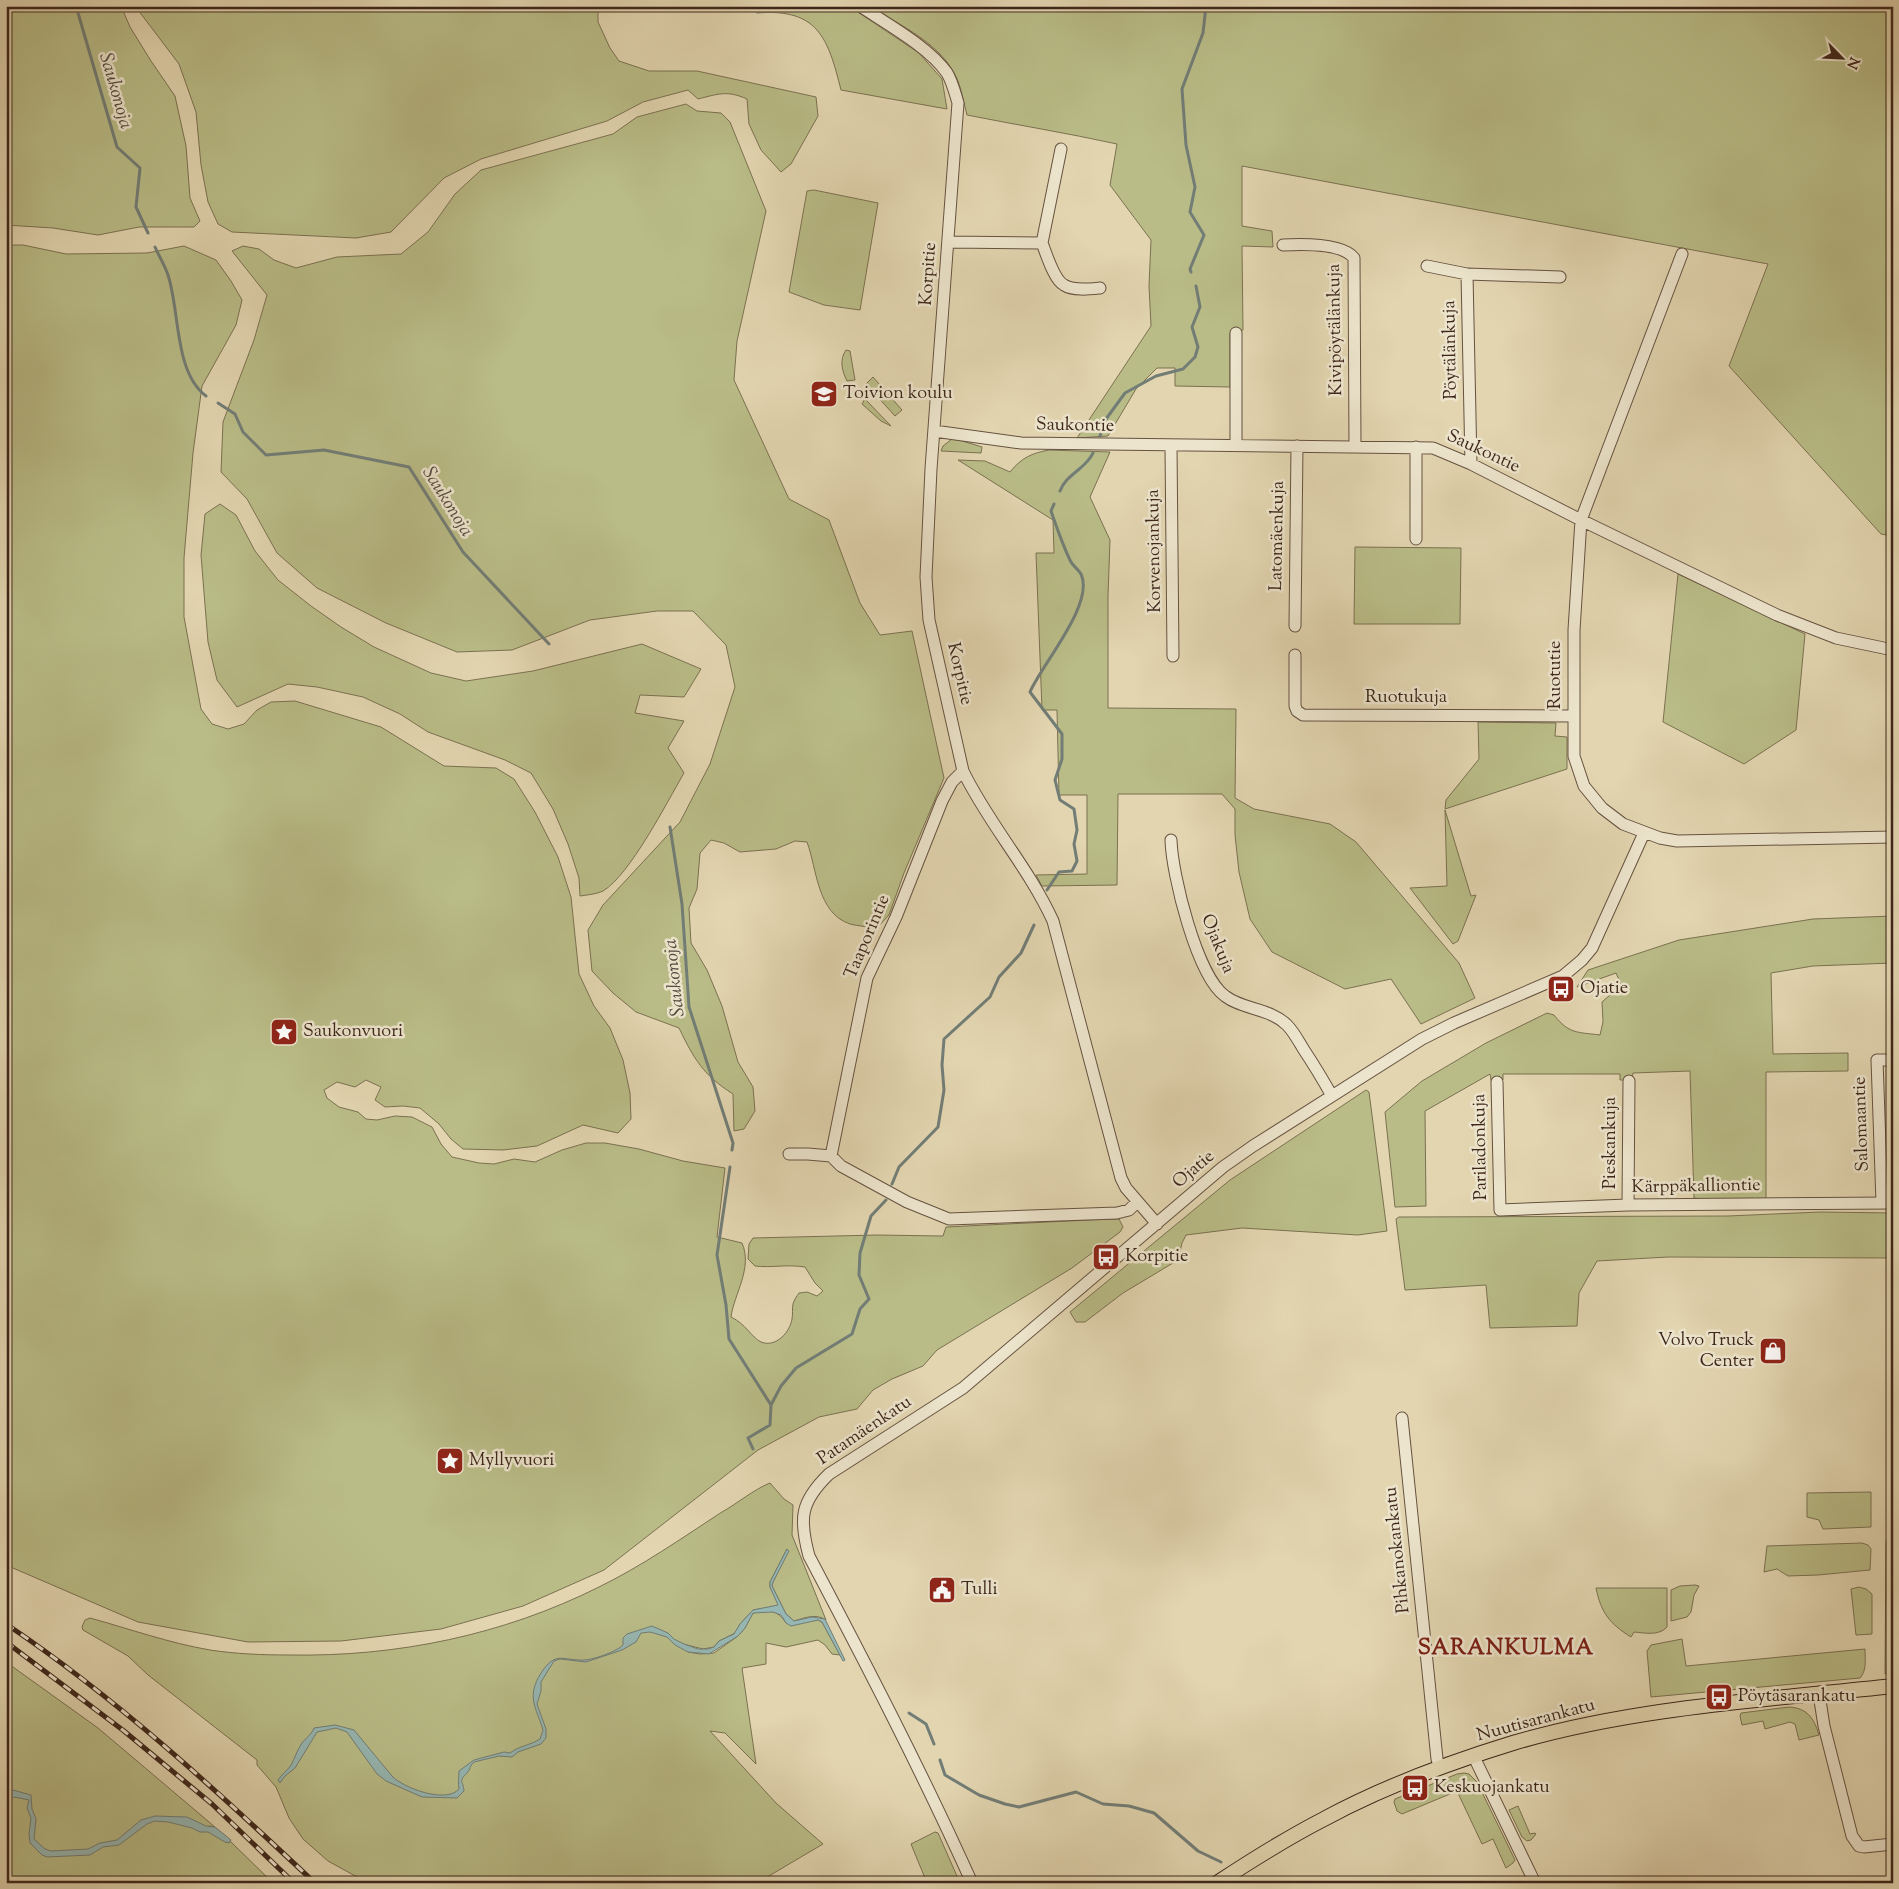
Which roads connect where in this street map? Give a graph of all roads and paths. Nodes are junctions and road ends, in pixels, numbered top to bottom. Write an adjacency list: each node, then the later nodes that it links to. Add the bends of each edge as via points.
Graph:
1 (860, 6): 3 (street, Korpitie, via 932,58 947,74 958,103)
2 (1061, 149): 4 (street)
3 (948, 242): 4 (street); 12 (street, Korpitie)
4 (1042, 243): 10 (street, via 1064,286)
5 (1283, 244): 16 (street, Kivipöytälänkuja, via 1341,249 1354,258)
6 (1682, 254): 19 (street, Ruotutie)
7 (1427, 266): 8 (street)
8 (1467, 274): 9 (street); 18 (street, Pöytälänkuja)
9 (1560, 277)
10 (1100, 288)
11 (1236, 333): 13 (street)
12 (934, 431): 14 (street, Saukontie, via 1021,443); 26 (street, Korpitie, via 927,606)
13 (1236, 445): 14 (street, Saukontie); 15 (street, Saukontie)
14 (1171, 446): 23 (street, Korvenojankuja)
15 (1297, 446): 16 (street, Saukontie); 21 (street, Latomäenkuja)
16 (1355, 446): 17 (street, Saukontie)
17 (1416, 447): 18 (street, Saukontie, via 1433,448); 20 (street)
18 (1471, 464): 19 (street, Saukontie)
19 (1581, 520): 22 (street, Saukontie, via 1777,615 1836,638); 25 (street, Ruotutie, via 1574,630)
20 (1416, 539)
21 (1295, 626)
22 (1893, 650)
23 (1173, 656)
24 (1295, 656): 25 (street, Ruotukuja, via 1295,706 1303,715)
25 (1573, 716): 27 (street, Ruotutie, via 1574,756 1584,786 1609,815)
26 (963, 771): 35 (street, Taaporintie, via 952,782 942,801 896,917 867,978); 36 (street, Korpitie, via 1053,921 1121,1178)
27 (1644, 833): 28 (street, Ruotutie, via 1677,841); 33 (street, Ojatie, via 1597,939 1575,966 1548,984 1422,1039)
28 (1893, 837)
29 (1171, 840): 33 (street, Ojakuja, via 1171,856 1190,932 1212,982 1226,998 1269,1014 1287,1025)
30 (1893, 1060): 37 (street, Salomaantie, via 1877,1060)
31 (1628, 1081): 38 (street, Pieskankuja)
32 (1497, 1082): 39 (street, Pariladonkuja)
33 (1332, 1096): 40 (street, Ojatie, via 1223,1168)
34 (789, 1154): 35 (street)
35 (831, 1156): 36 (street, via 841,1166 907,1202 949,1219 1117,1213 1129,1210)
36 (1138, 1202): 40 (street)
37 (1887, 1203): 38 (street, Kärppäkalliontie)
38 (1628, 1205): 39 (street, Kärppäkalliontie)
39 (1500, 1210)
40 (1157, 1224): 47 (street, Patamäenkatu, via 963,1388 829,1474 817,1485 803,1517 803,1534 809,1556 942,1815)
41 (1402, 1418): 45 (street, Pihkanokankatu)
42 (1893, 1686): 43 (main road, Nuutisarankatu)
43 (1819, 1694): 44 (main road, Nuutisarankatu, via 1666,1711 1513,1743); 46 (street, via 1852,1836 1859,1846 1864,1847)
44 (1474, 1757): 45 (main road, Nuutisarankatu); 49 (street)
45 (1440, 1768): 48 (main road, Nuutisarankatu, via 1326,1818)
46 (1893, 1844)
47 (972, 1883)
48 (1217, 1883)
49 (1535, 1883)

